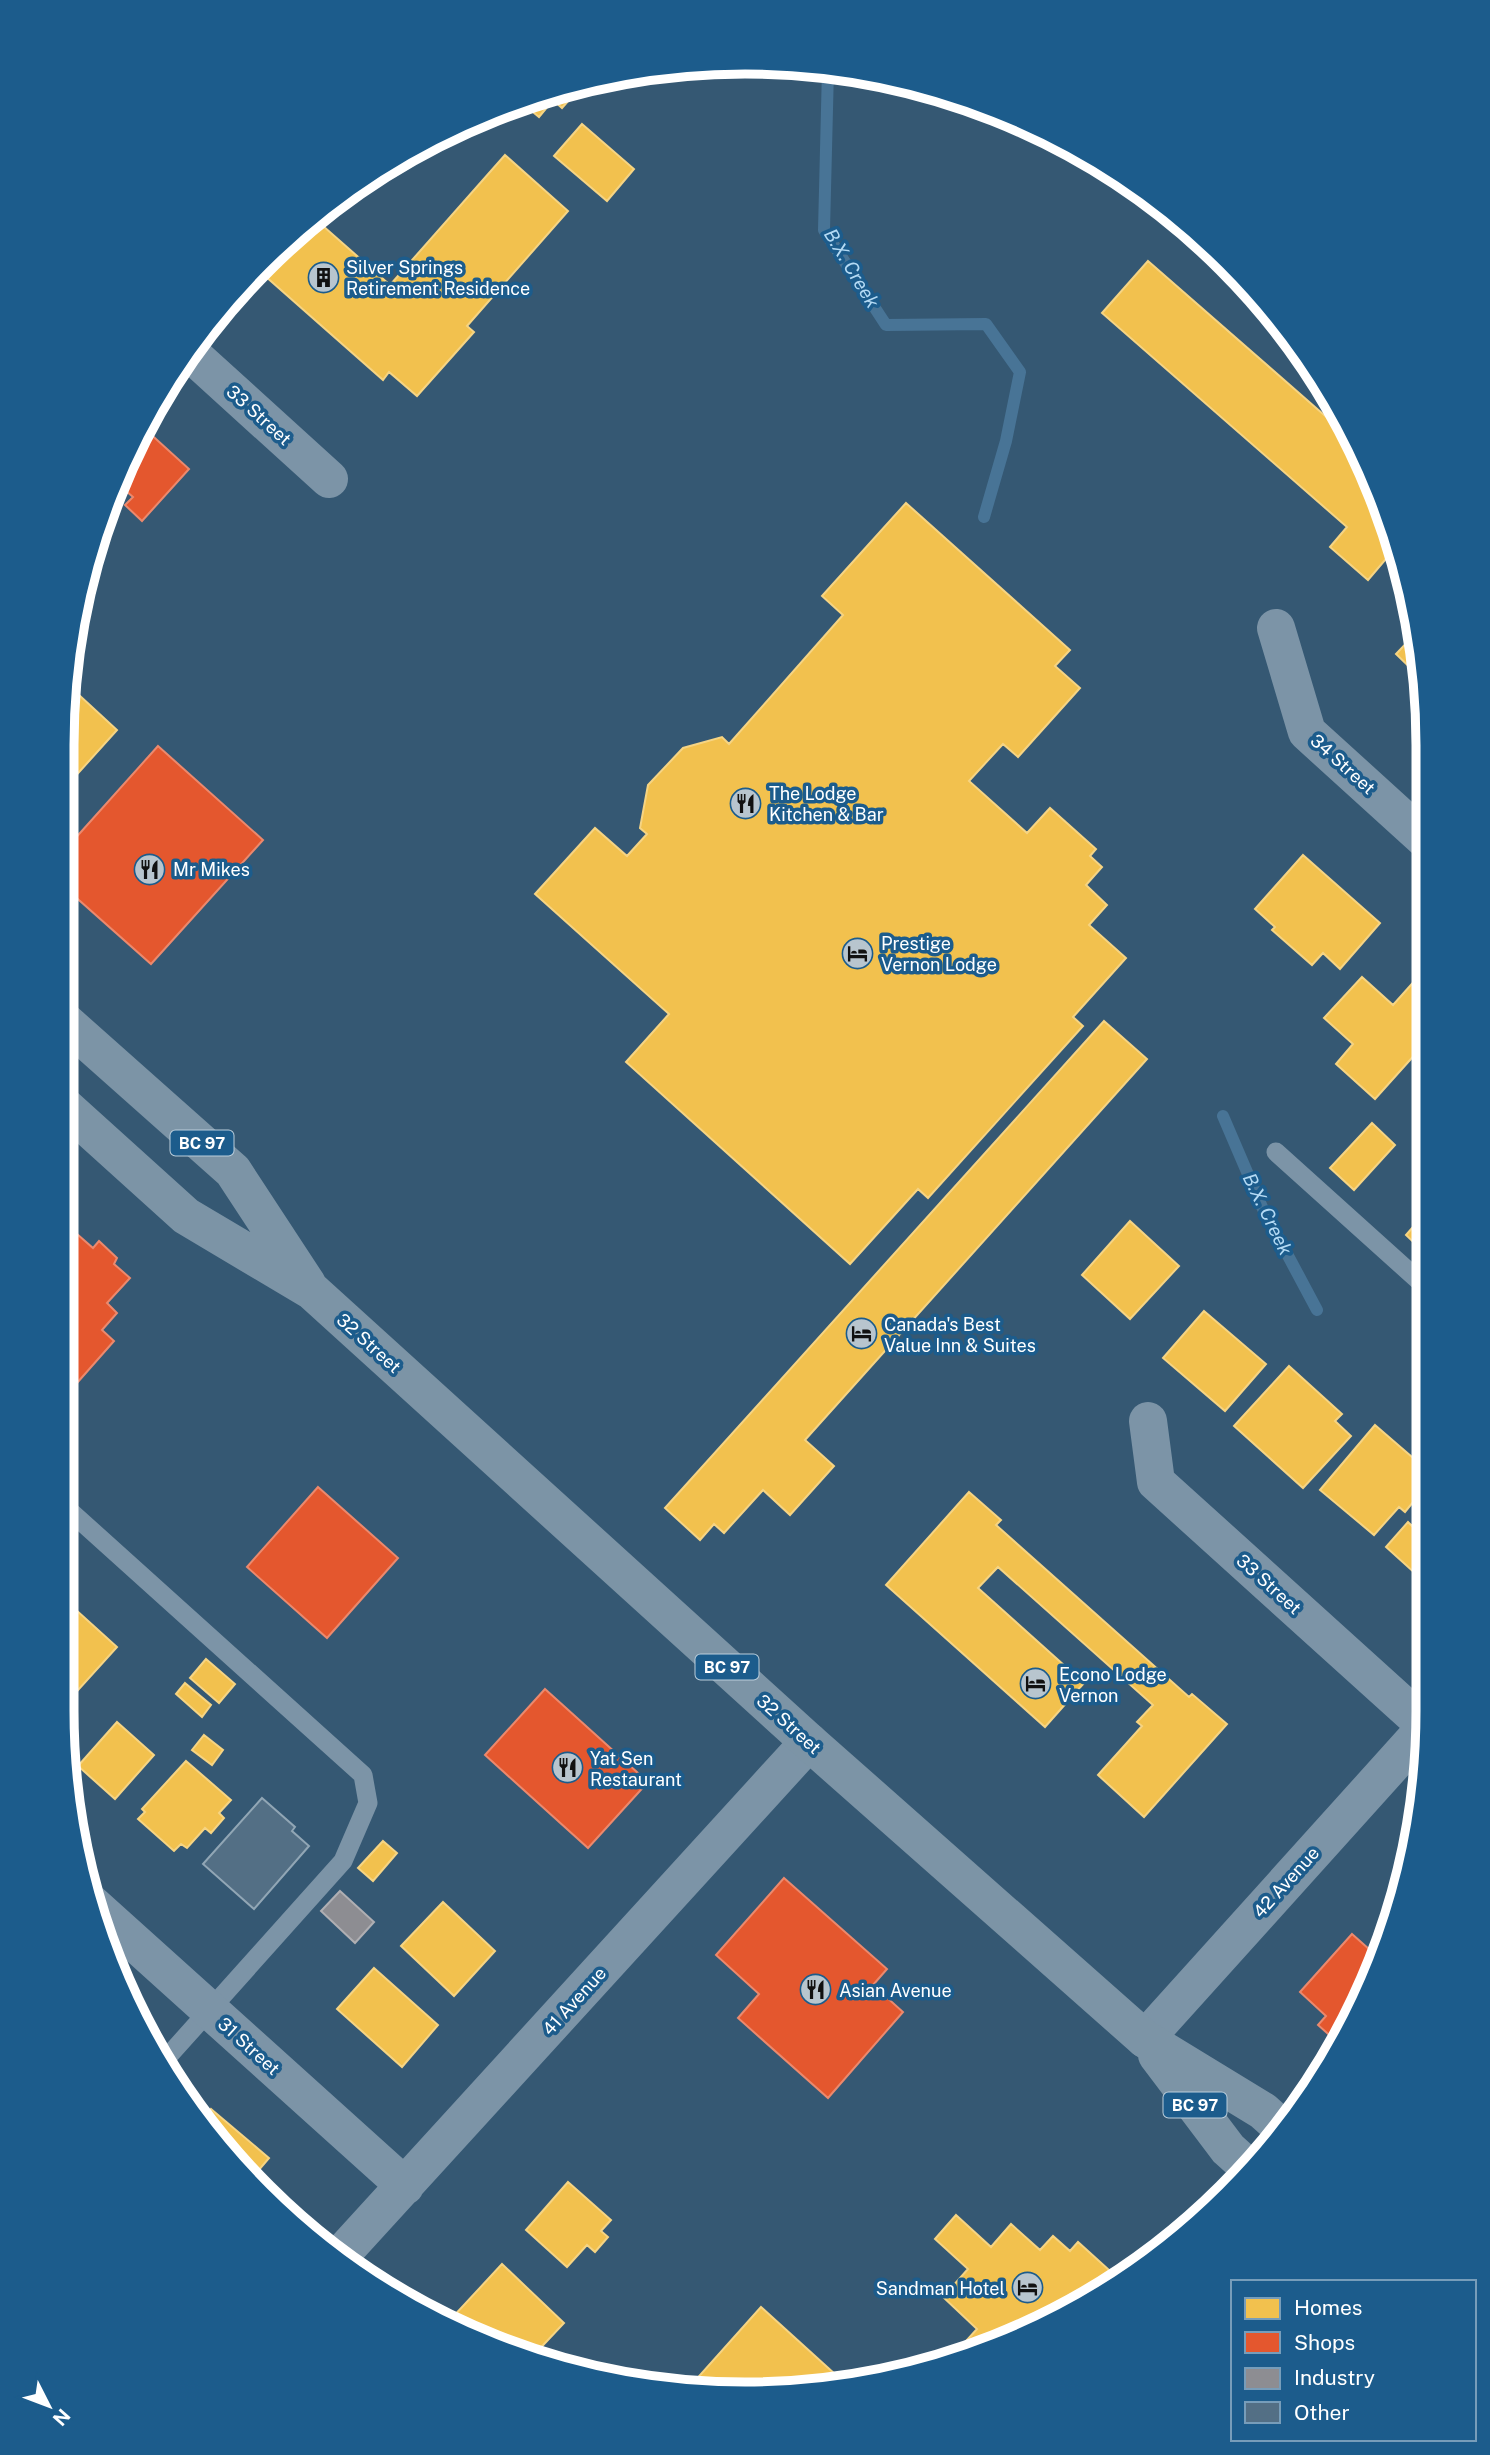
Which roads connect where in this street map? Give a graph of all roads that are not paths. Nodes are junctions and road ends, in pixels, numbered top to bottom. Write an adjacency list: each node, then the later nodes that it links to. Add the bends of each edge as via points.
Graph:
1 (196, 359): 2 (street, 33 Street)
2 (329, 479)
3 (1276, 628): 4 (street, 34 Street, via 1307,732)
4 (1416, 831)
5 (74, 1030): 9 (highway, 32 Street / BC 97, via 233,1171)
6 (74, 1115): 9 (highway, 32 Street / BC 97, via 186,1216)
7 (1276, 1152): 8 (lane)
8 (1416, 1278)
9 (312, 1292): 14 (highway, 32 Street / BC 97)
10 (1148, 1421): 12 (street, 33 Street, via 1156,1482)
11 (74, 1515): 16 (lane, via 363,1775 368,1803 343,1861)
12 (1416, 1716)
13 (1415, 1739): 17 (street, 42 Avenue)
14 (809, 1742): 17 (highway, 32 Street / BC 97); 21 (street, 41 Avenue)
15 (106, 1917): 16 (street, 31 Street)
16 (210, 2011): 18 (lane); 21 (street, 31 Street)
17 (1145, 2039): 19 (highway, 32 Street / BC 97); 20 (highway, 32 Street / BC 97)
18 (169, 2055)
19 (1276, 2122)
20 (1242, 2162)
21 (405, 2186): 22 (street, 41 Avenue)
22 (346, 2250)

